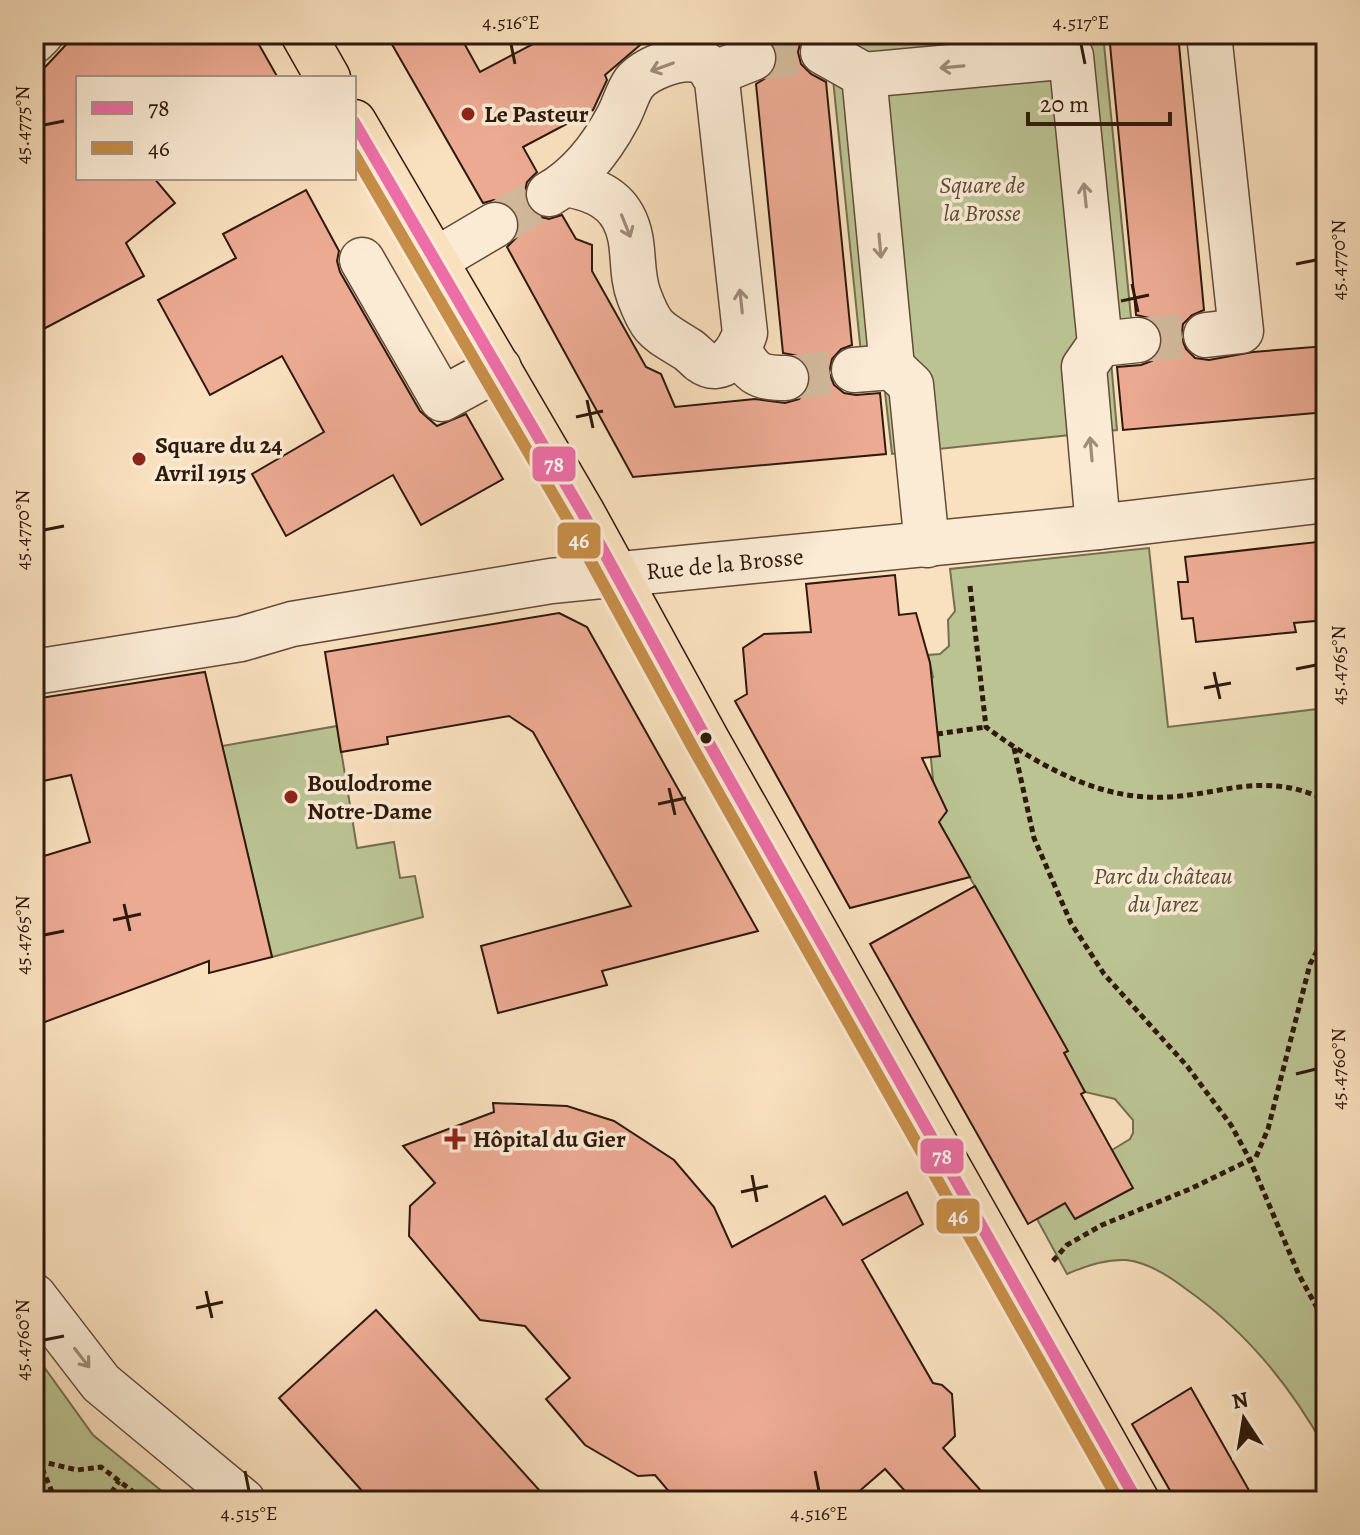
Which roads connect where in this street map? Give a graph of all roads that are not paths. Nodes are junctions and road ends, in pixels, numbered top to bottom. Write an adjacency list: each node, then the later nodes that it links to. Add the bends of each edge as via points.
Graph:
1 (41, 34): 4 (street)
2 (303, 34): 10 (main road)
3 (1209, 34): 15 (street, via 1241,331)
4 (34, 41)
5 (1086, 45): 9 (street, one-way to 9); 20 (street, one-way to 5, via 1084,367 1119,342)
6 (823, 52): 9 (street)
7 (753, 58): 8 (street)
8 (713, 74): 16 (street, one-way to 8, via 745,333); 16 (street, one-way to 16, via 694,60 653,68 634,82 601,146 557,189 588,188 611,201 623,216 633,251 634,283 660,333 714,366)
9 (864, 75): 21 (street, one-way to 21, via 873,368 911,385)
10 (327, 76)
11 (356, 125): 14 (main road)
12 (495, 225): 14 (street)
13 (362, 260): 17 (street, via 442,399)
14 (434, 261): 17 (main road)
15 (1206, 335)
16 (739, 351): 18 (street, via 751,371)
17 (499, 368): 22 (main road)
18 (786, 378)
19 (1326, 500): 20 (street, Rue de la Brosse)
20 (1098, 527): 21 (street, Rue de la Brosse)
21 (927, 545): 22 (street, Rue de la Brosse)
22 (615, 575): 23 (street, Rue de la Brosse, via 292,624 241,639); 26 (main road)
23 (34, 672)
24 (34, 1296): 25 (street, one-way to 25, via 101,1383)
25 (243, 1501)
26 (1137, 1501)

